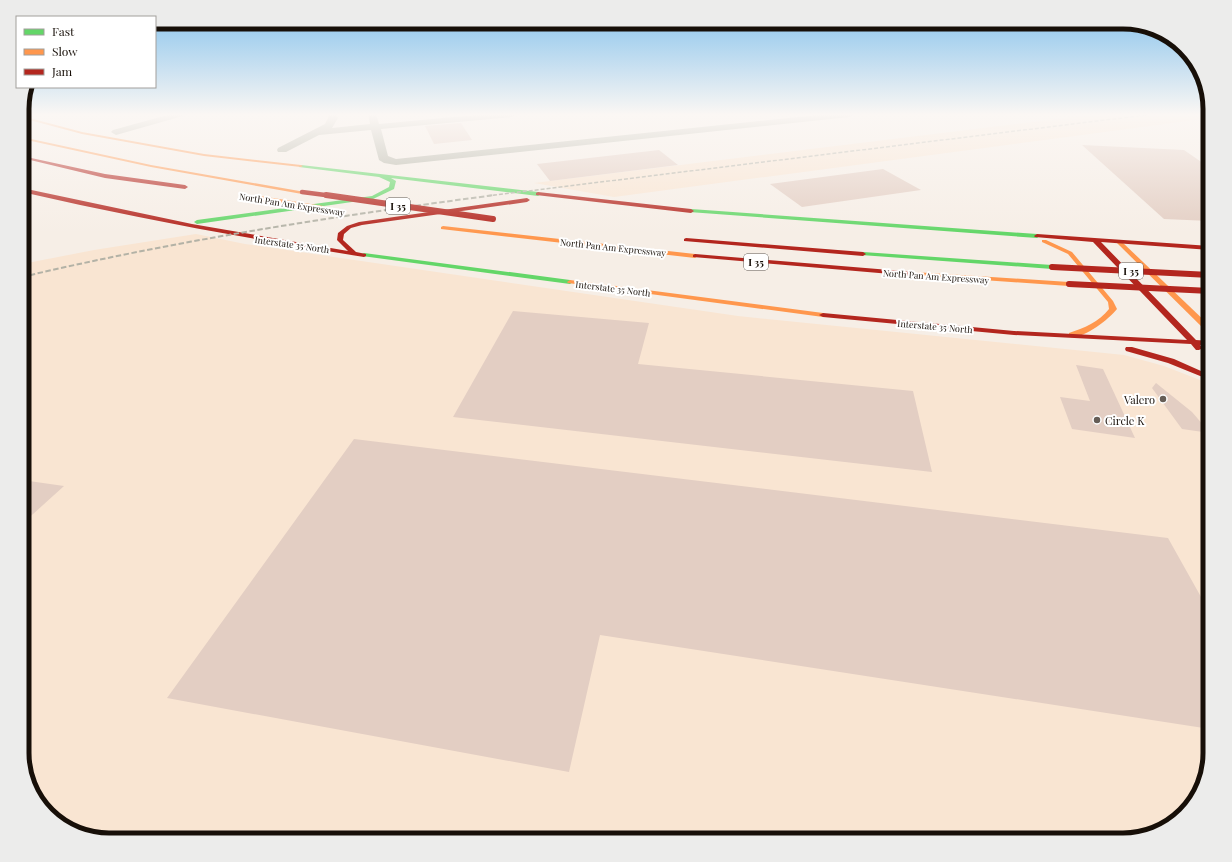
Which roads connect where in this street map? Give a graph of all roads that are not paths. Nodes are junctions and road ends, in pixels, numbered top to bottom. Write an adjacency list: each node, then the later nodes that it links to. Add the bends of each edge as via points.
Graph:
1 (35, 154): 8 (main road, via 189,187 105,176)
2 (95, 154): 11 (main road, North Pan Am Expressway / I 35)
3 (131, 154): 11 (main road)
4 (199, 154): 9 (main road)
5 (231, 154): 9 (main road)
6 (382, 154): 7 (street, via 388,161 396,162)
7 (470, 154)
8 (29, 159)
9 (275, 163): 10 (main road)
10 (379, 174): 14 (main road); 18 (main road, via 393,181 392,188 373,197 196,222)
11 (271, 188): 17 (main road, North Pan Am Expressway / I 35, bridge)
12 (29, 192): 18 (main road, Interstate 35 North)
13 (249, 198): 15 (main road, North Pan Am Expressway, bridge)
14 (578, 199): 21 (main road, via 720,214); 26 (main road, via 530,199 361,223 341,233 340,240)
15 (337, 212)
16 (353, 214): 19 (main road, North Pan Am Expressway / I 35)
17 (497, 220)
18 (168, 222): 26 (main road, Interstate 35 North, via 251,238)
19 (420, 224)
20 (439, 227): 28 (main road, North Pan Am Expressway / I 35, bridge, via 731,260 938,276)
21 (1025, 236): 23 (main road); 30 (main road, via 1051,243 1070,253 1112,302 1113,309 1103,321)
22 (678, 239): 27 (main road, North Pan Am Expressway / I 35, bridge, via 845,253)
23 (1096, 241): 24 (main road); 31 (main road)
24 (1119, 242): 25 (main road); 29 (main road)
25 (1203, 248)
26 (354, 253): 30 (main road, Interstate 35 North, via 896,323)
27 (1203, 275)
28 (1203, 292)
29 (1203, 323)
30 (1065, 337): 31 (main road, Interstate 35 North); 34 (main road, via 1161,357)
31 (1192, 342): 32 (main road, Interstate 35 North); 33 (main road)
32 (1203, 343)
33 (1203, 351)
34 (1203, 374)

